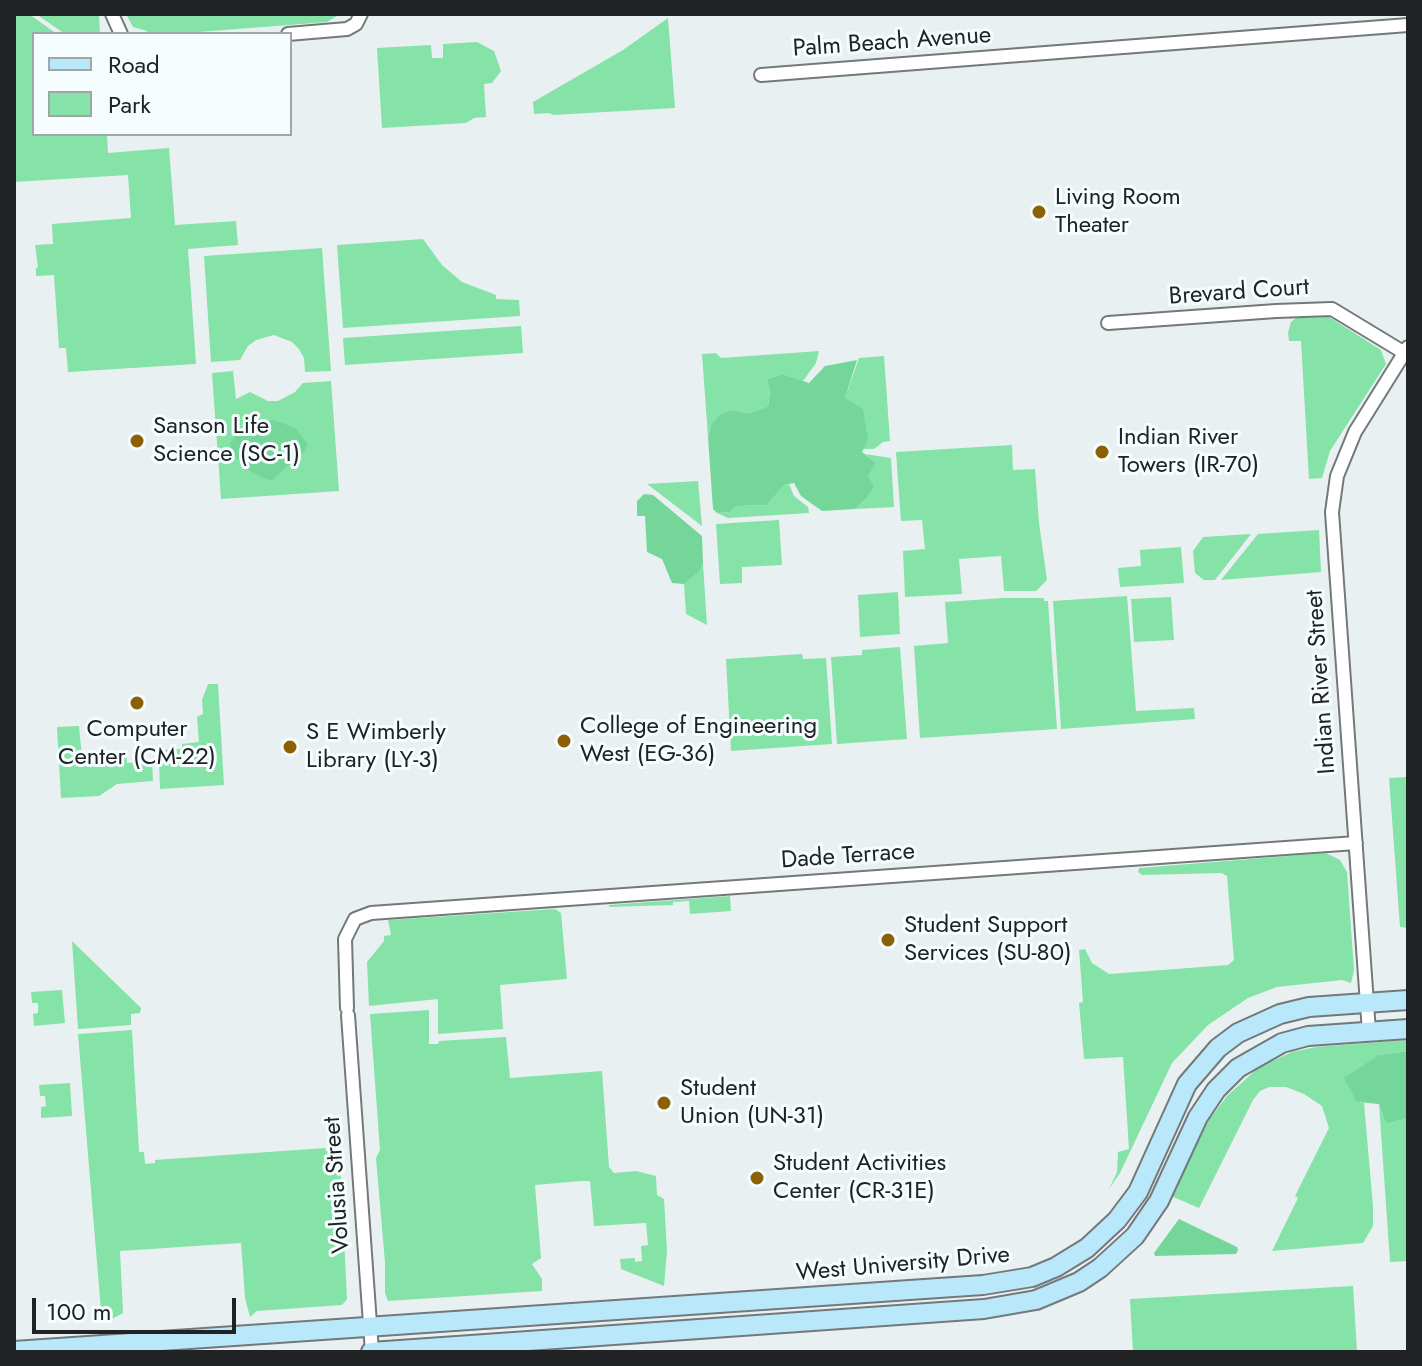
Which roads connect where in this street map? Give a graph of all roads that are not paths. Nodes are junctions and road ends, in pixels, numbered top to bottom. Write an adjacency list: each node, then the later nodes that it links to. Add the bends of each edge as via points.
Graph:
1 (358, 19): 3 (street, via 338,30)
2 (1408, 25): 4 (street, Palm Beach Avenue)
3 (292, 34)
4 (761, 75)
5 (1108, 323): 6 (street, Brevard Court, via 1332,309)
6 (1407, 352): 7 (street, Indian River Street, via 1355,432 1333,498)
7 (1356, 843): 8 (street, Dade Terrace, via 373,912); 10 (street, Indian River Street)
8 (349, 927): 15 (street, Volusia Street, via 347,1012)
9 (1408, 1000): 10 (street, West University Drive)
10 (1367, 1002): 12 (street, Indian River Street); 13 (street, West University Drive, via 1280,1014 1218,1048 1187,1084 1132,1202 1087,1248 1056,1267 1011,1282)
11 (1408, 1029): 12 (street, West University Drive)
12 (1369, 1032): 14 (street, West University Drive, via 1308,1036 1258,1054 1238,1068 1198,1117 1159,1201 1135,1236 1100,1268 1061,1292 1011,1306)
13 (793, 1298): 14 (street); 15 (street, West University Drive)
14 (794, 1322): 17 (street, West University Drive)
15 (370, 1328): 16 (street, West University Drive); 17 (street, Volusia Street)
16 (14, 1351)
17 (371, 1352)

